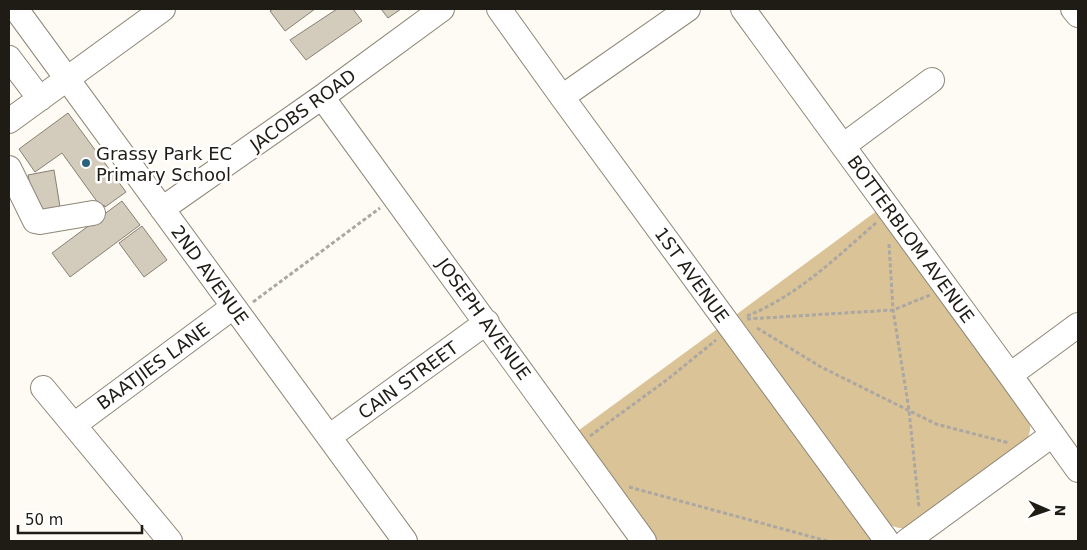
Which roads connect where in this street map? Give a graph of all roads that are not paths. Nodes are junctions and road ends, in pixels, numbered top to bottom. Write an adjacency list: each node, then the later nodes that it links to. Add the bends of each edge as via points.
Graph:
1 (16, 9): 10 (street, 2ND AVENUE)
2 (163, 9): 10 (street)
3 (442, 9): 12 (street, JACOBS ROAD)
4 (499, 9): 13 (street, 1ST AVENUE)
5 (688, 9): 13 (street)
6 (743, 9): 16 (street, BOTTERBLOM AVENUE)
7 (1073, 9): 8 (street)
8 (1078, 15)
9 (9, 58): 14 (street)
10 (67, 78): 14 (street); 18 (street, 2ND AVENUE)
11 (932, 80): 16 (street)
12 (322, 97): 18 (street, JACOBS ROAD); 21 (street, JOSEPH AVENUE)
13 (562, 97): 33 (street, 1ST AVENUE)
14 (40, 99): 15 (street)
15 (9, 121)
16 (843, 146): 23 (street, BOTTERBLOM AVENUE)
17 (9, 168): 19 (street, via 35,221)
18 (162, 209): 20 (street, 2ND AVENUE)
19 (93, 213)
20 (236, 310): 25 (street, BAATJIES LANE); 27 (street, 2ND AVENUE)
21 (487, 322): 27 (street, CAIN STREET); 32 (street, JOSEPH AVENUE)
22 (1078, 325): 23 (street)
23 (1010, 375): 26 (street, BOTTERBLOM AVENUE)
24 (43, 388): 25 (street)
25 (74, 425): 30 (street)
26 (1052, 434): 28 (street, BOTTERBLOM AVENUE); 29 (street)
27 (330, 437): 31 (street, 2ND AVENUE)
28 (1078, 470)
29 (913, 536)
30 (170, 541)
31 (404, 541)
32 (644, 541)
33 (887, 541)

